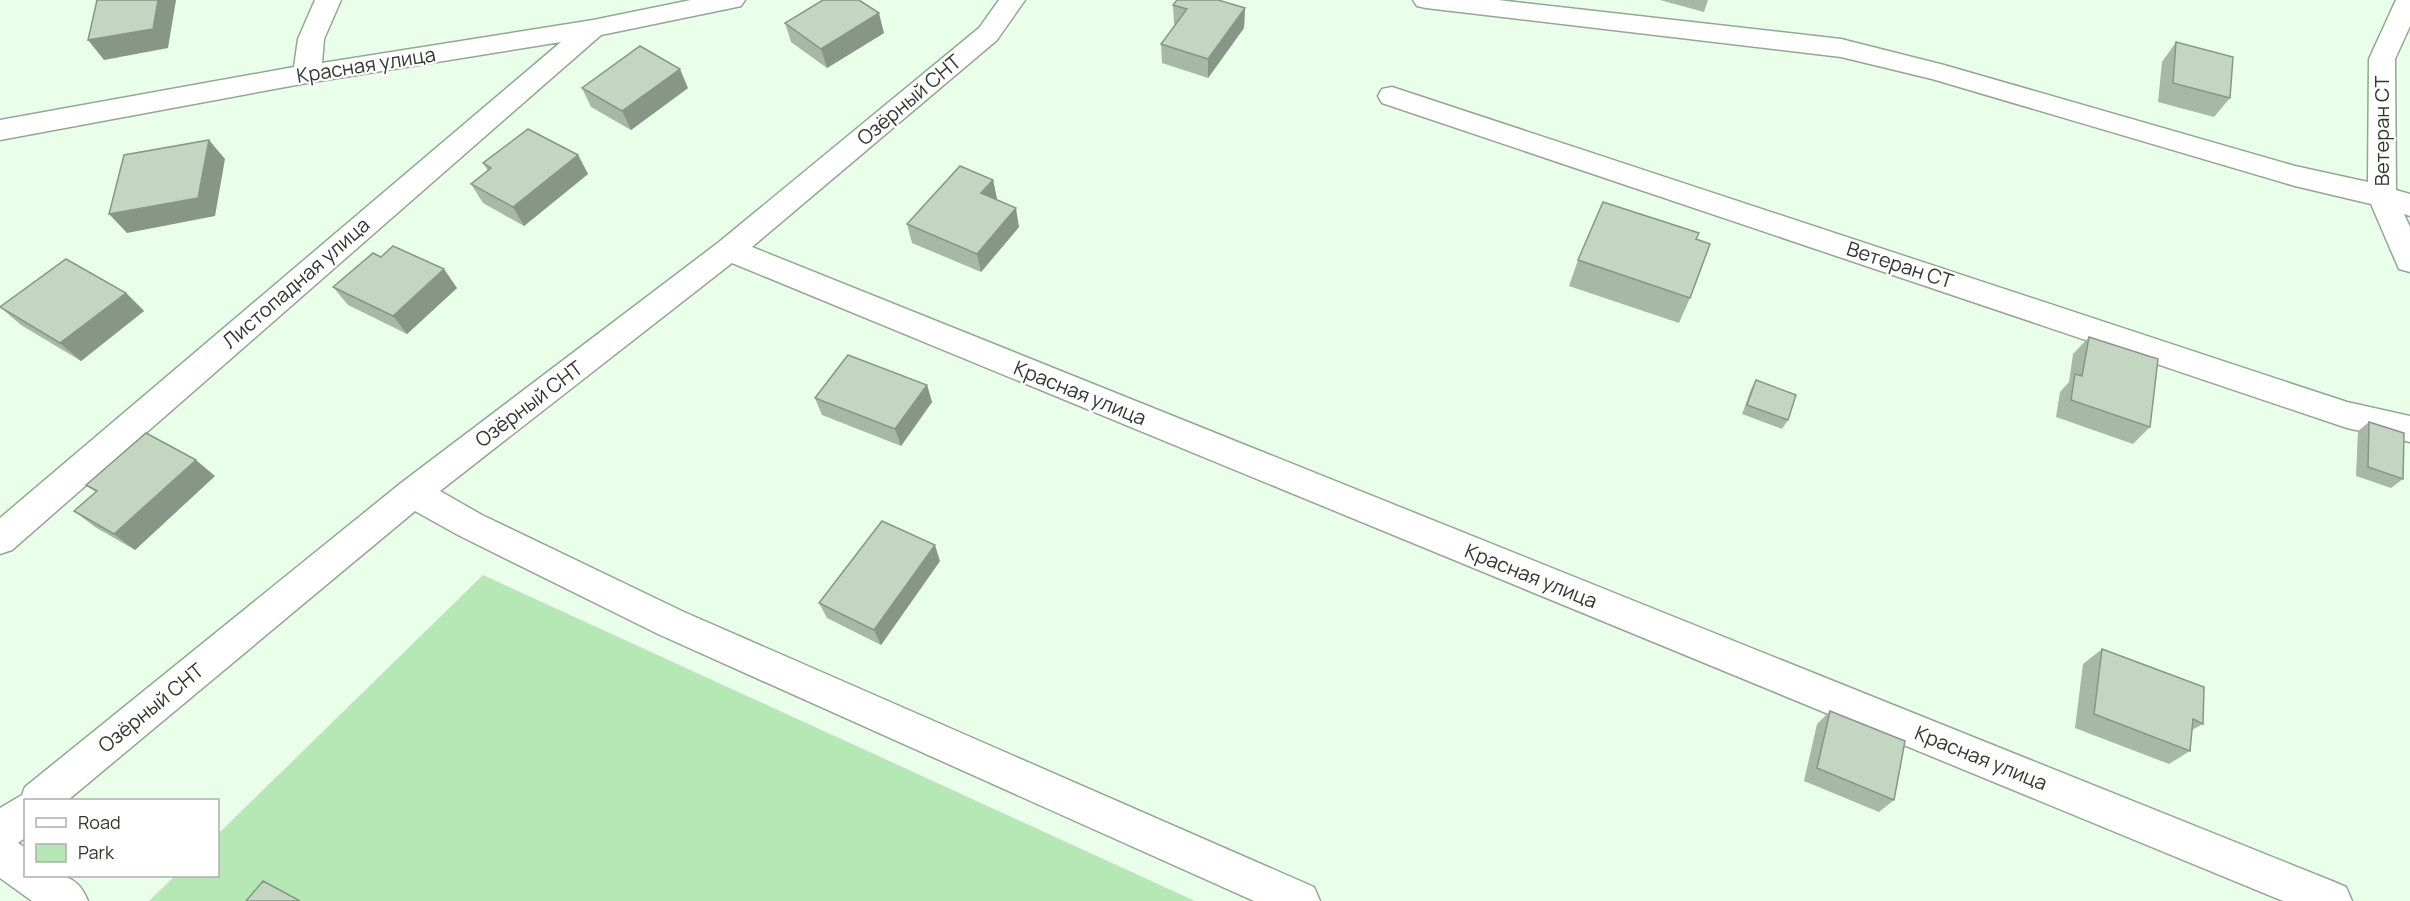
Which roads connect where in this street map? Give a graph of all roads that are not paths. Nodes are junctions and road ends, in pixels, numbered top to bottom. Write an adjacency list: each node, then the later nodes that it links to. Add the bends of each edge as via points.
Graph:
1 (328, 0): 7 (street, via 311,39)
2 (732, 0): 6 (street, Красная улица)
3 (1012, 0): 12 (street, Озёрный СНТ, via 988,34)
4 (1426, 0): 10 (street, via 1841,48 1935,71 2295,176)
5 (2409, 0): 10 (street, Ветеран СТ, via 2382,59)
6 (592, 28): 7 (street, Красная улица); 16 (street, Листопадная улица)
7 (307, 74): 9 (street, Красная улица)
8 (1392, 96): 14 (street, Ветеран СТ, via 2347,415)
9 (0, 130)
10 (2382, 196): 11 (street); 13 (street, Ветеран СТ)
11 (2410, 205)
12 (729, 250): 15 (street, Озёрный СНТ); 25 (street, Красная улица)
13 (2410, 261)
14 (2410, 429)
15 (413, 493): 17 (street, Озёрный СНТ); 24 (street, via 671,623)
16 (0, 539)
17 (41, 799)
18 (24, 814): 19 (street)
19 (0, 833)
20 (0, 854): 21 (street)
21 (24, 872)
22 (32, 877): 23 (street)
23 (68, 901)
24 (1300, 901)
25 (2332, 901)

